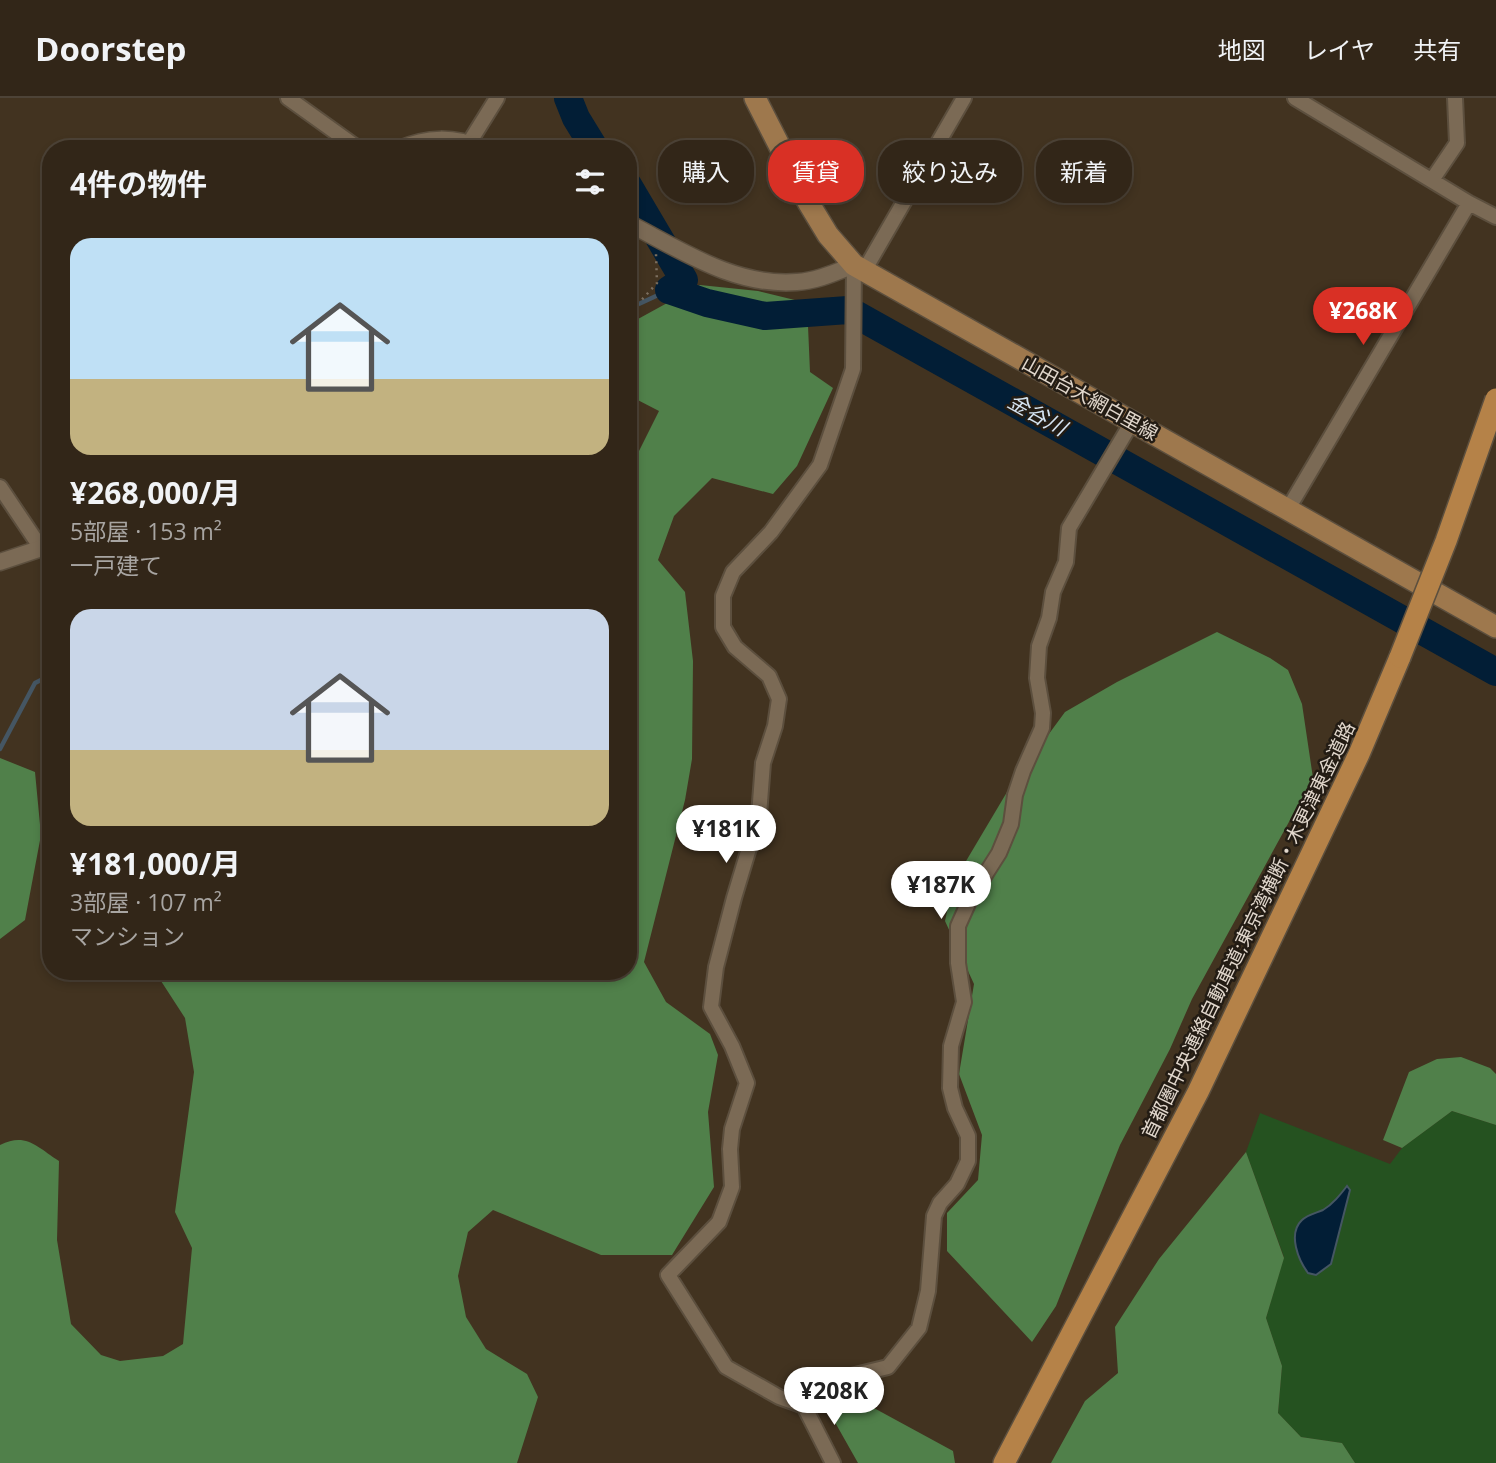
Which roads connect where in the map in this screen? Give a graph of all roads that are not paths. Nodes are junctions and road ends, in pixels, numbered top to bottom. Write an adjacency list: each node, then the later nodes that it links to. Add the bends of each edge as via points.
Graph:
1 (288, 98): 7 (street)
2 (497, 98): 8 (street)
3 (755, 98): 13 (main road, 山田台大網白里線, via 828,235)
4 (964, 98): 13 (street)
5 (1295, 98): 9 (street)
6 (1455, 98): 9 (street, via 1457,143)
7 (346, 140)
8 (478, 140)
9 (1432, 180): 10 (street)
10 (1469, 203): 11 (street); 17 (street)
11 (1496, 217)
12 (637, 228): 13 (street, via 718,269 750,279 796,282)
13 (859, 268): 15 (main road, 山田台大網白里線); 22 (street, via 853,369 820,465 771,532 733,572 723,596 723,627 735,647 769,676 779,699 763,763 760,816 716,967 711,1007 747,1083 732,1129 732,1187 719,1222 668,1275 726,1367)
14 (1496, 399): 24 (highway, 首都圏中央連絡自動車道;東京湾横断・木更津東金道路, bridge, via 1446,541 1359,754 1204,1079)
15 (1132, 422): 17 (main road, 山田台大網白里線); 22 (street, via 1069,528 1066,562 1039,646 1042,728 1019,783 1011,824 999,853 958,926 964,1002 951,1046 950,1087 968,1136 968,1161 934,1216 929,1291 919,1328 888,1367 847,1377)
16 (0, 487): 18 (street)
17 (1288, 509): 21 (main road, 山田台大網白里線)
18 (42, 541)
19 (42, 547): 20 (street)
20 (0, 562)
21 (1496, 627)
22 (804, 1406): 23 (street)
23 (833, 1463)
24 (1004, 1463)

